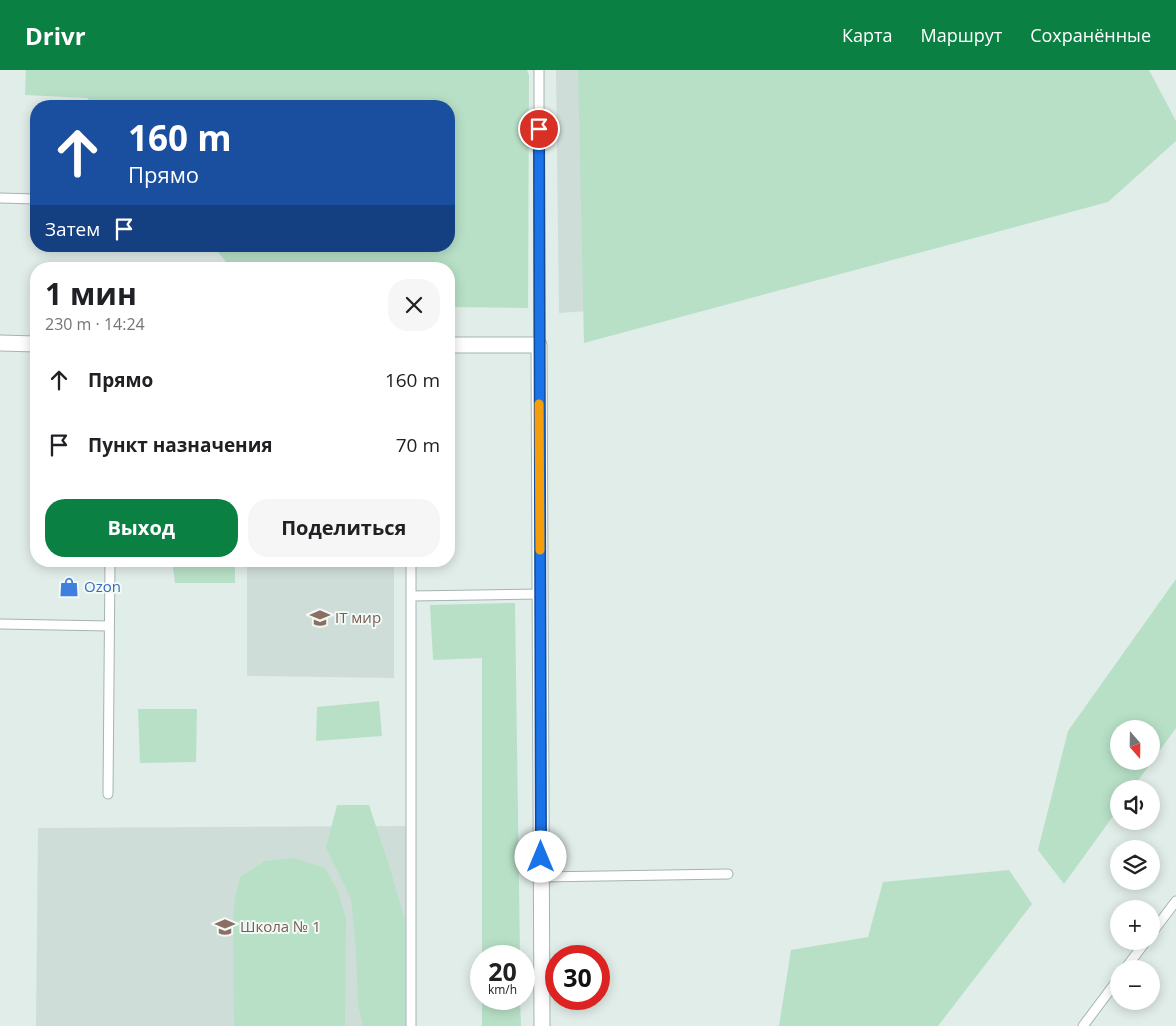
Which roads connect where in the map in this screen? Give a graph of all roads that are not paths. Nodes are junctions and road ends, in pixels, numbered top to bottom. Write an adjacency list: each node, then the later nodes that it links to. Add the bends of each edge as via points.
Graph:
1 (539, 70): 7 (lane)
2 (0, 198): 3 (lane)
3 (30, 199)
4 (0, 343): 5 (street)
5 (30, 344)
6 (455, 345): 7 (street)
7 (539, 345): 10 (street)
8 (110, 567): 13 (lane)
9 (410, 567): 11 (lane)
10 (540, 594): 11 (lane); 16 (street)
11 (411, 596): 20 (lane)
12 (0, 624): 13 (lane)
13 (109, 626): 14 (lane)
14 (108, 794)
15 (728, 874): 16 (lane)
16 (541, 877): 21 (street)
17 (1176, 901): 18 (lane)
18 (1160, 922)
19 (1110, 990): 22 (lane)
20 (411, 1026)
21 (542, 1026)
22 (1083, 1026)

